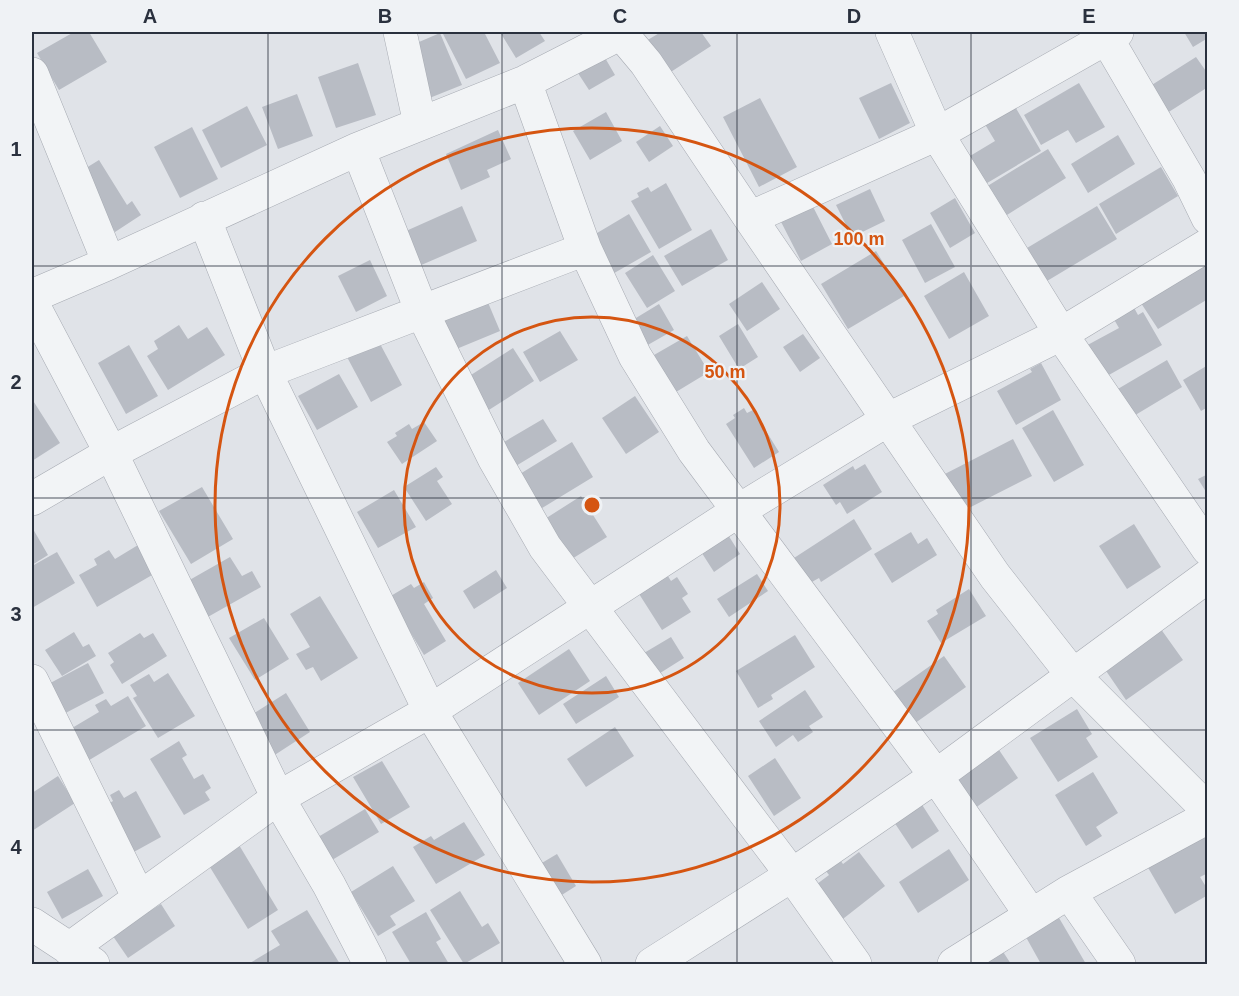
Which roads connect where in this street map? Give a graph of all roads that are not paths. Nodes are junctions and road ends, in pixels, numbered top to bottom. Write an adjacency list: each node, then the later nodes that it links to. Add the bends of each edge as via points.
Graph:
1 (400, 32): 7 (street)
2 (621, 32): 6 (street); 12 (street)
3 (892, 32): 8 (street)
4 (1109, 34): 8 (street); 10 (street)
5 (32, 74): 16 (street)
6 (525, 82): 7 (street); 15 (street)
7 (420, 124): 9 (street)
8 (937, 134): 12 (street); 20 (street)
9 (358, 149): 11 (street); 19 (street)
10 (1198, 172): 13 (street)
11 (204, 218): 16 (street); 21 (street)
12 (750, 218): 22 (street)
13 (1208, 218)
14 (1208, 245): 20 (street)
15 (585, 249): 19 (street); 25 (street, via 635,356 694,451)
16 (109, 263): 17 (street)
17 (32, 296)
18 (32, 303): 23 (street)
19 (422, 312): 21 (street); 28 (street, via 494,458 544,547)
20 (1061, 334): 22 (street); 26 (street)
21 (265, 372): 23 (street); 31 (street)
22 (889, 419): 25 (street); 29 (street, via 995,576)
23 (111, 453): 24 (street); 33 (street)
24 (32, 500)
25 (738, 511): 28 (street); 32 (street)
26 (1208, 549)
27 (1208, 576): 29 (street)
28 (590, 605): 31 (street); 36 (street)
29 (1072, 674): 32 (street); 34 (street)
30 (32, 681): 38 (street)
31 (430, 711): 33 (street); 43 (street)
32 (936, 776): 36 (street); 39 (street)
33 (278, 798): 38 (street); 42 (street)
34 (1208, 810)
35 (1208, 817): 37 (street)
36 (792, 874): 44 (street); 45 (street)
37 (1069, 892): 39 (street); 47 (street)
38 (139, 898): 41 (street)
39 (1031, 915): 46 (street)
40 (32, 924): 41 (street)
41 (81, 957)
42 (370, 964)
43 (585, 964)
44 (652, 964)
45 (855, 964)
46 (954, 964)
47 (1119, 964)

